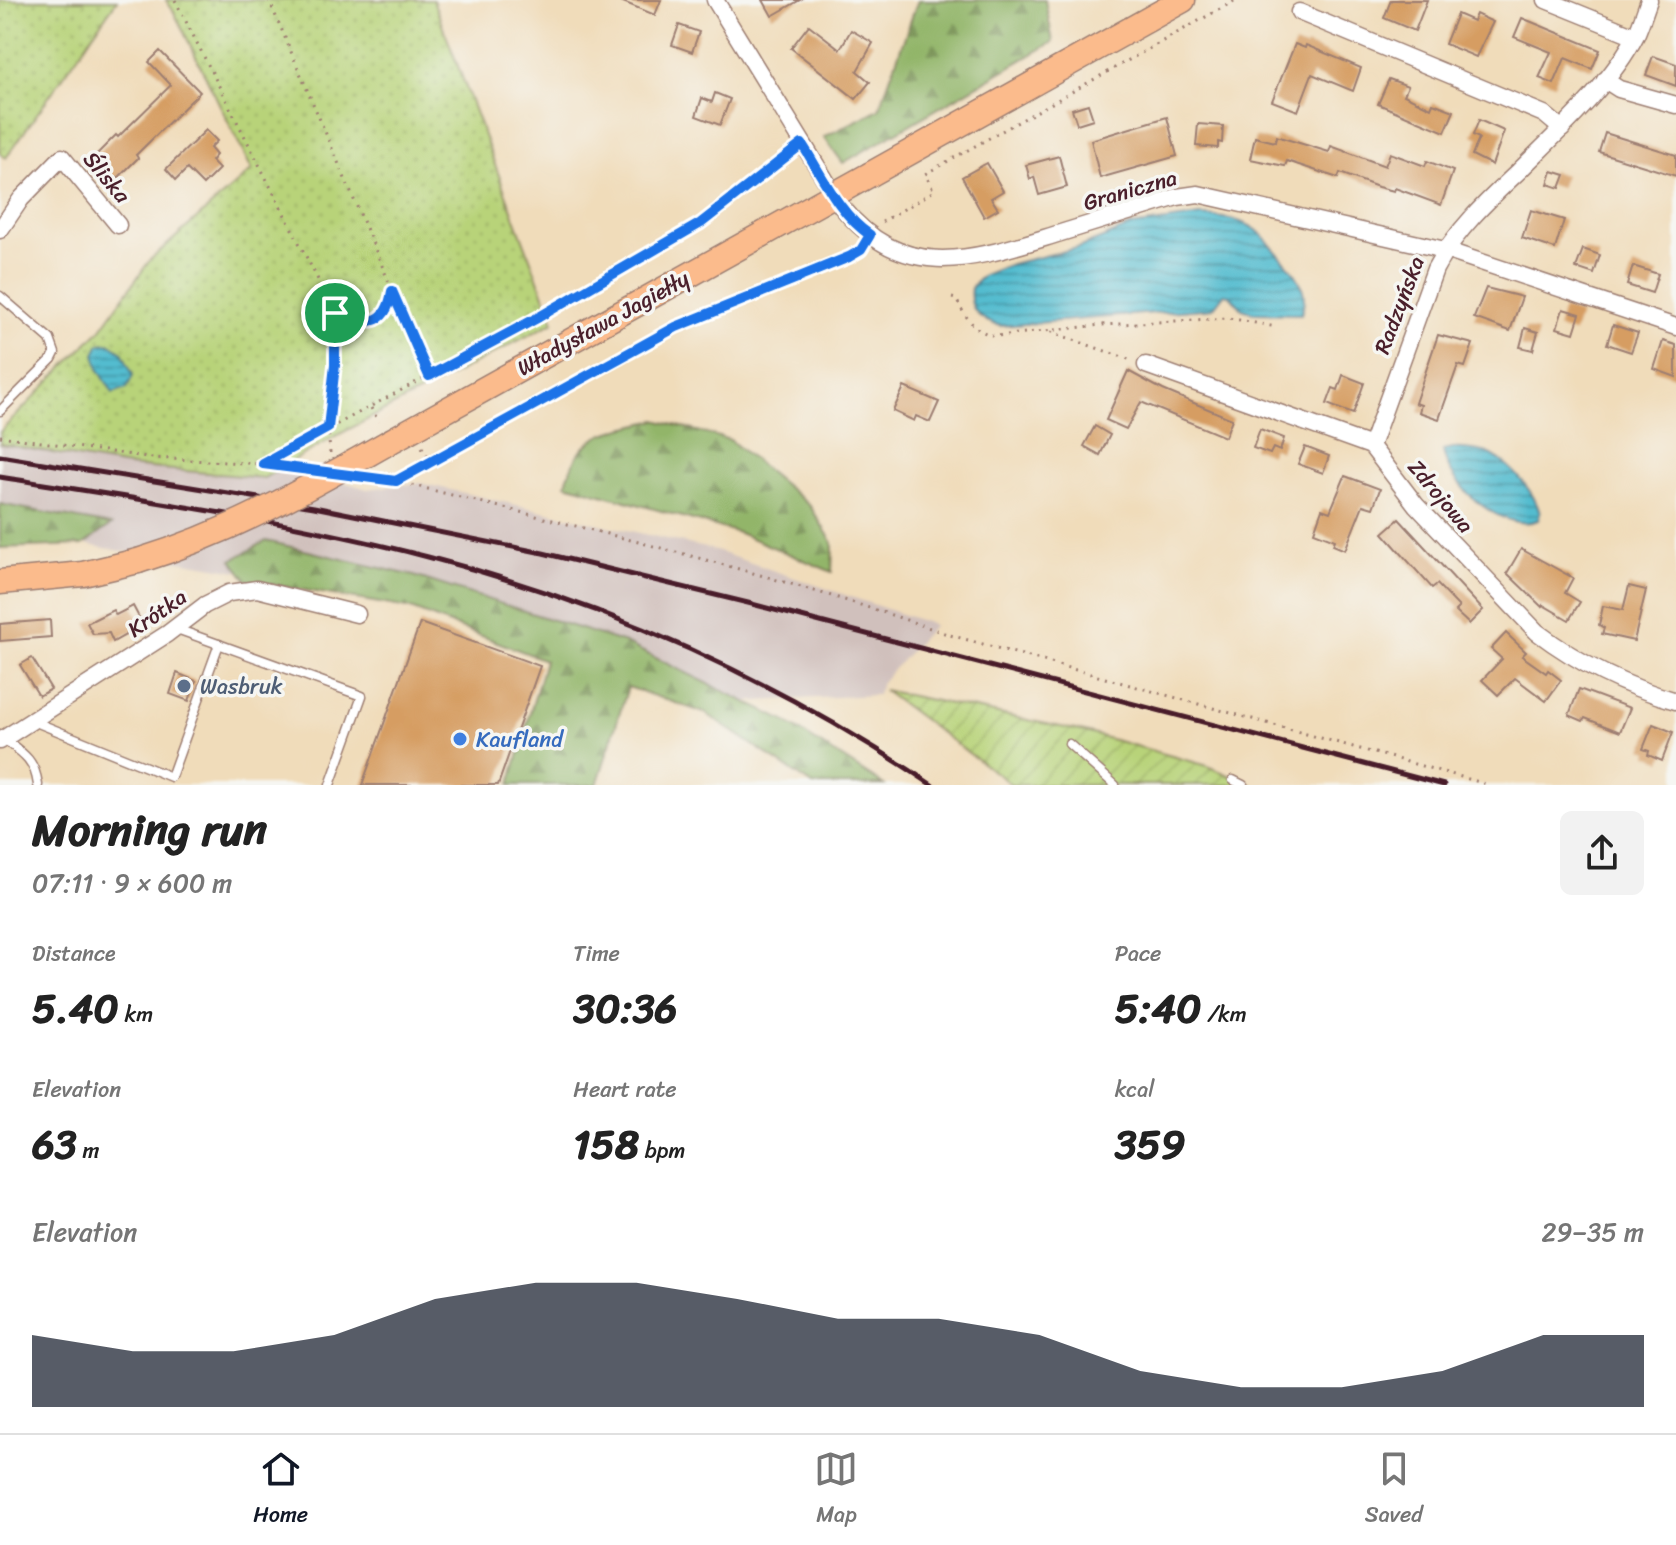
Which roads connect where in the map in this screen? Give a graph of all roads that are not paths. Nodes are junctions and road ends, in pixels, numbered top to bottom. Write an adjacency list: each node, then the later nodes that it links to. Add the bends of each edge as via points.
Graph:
1 (715, 0): 12 (street, Graniczna, via 842,207 870,235 910,254 934,260 982,257 1198,194)
2 (1183, 0): 18 (main road, Władysława Jagiełły, bridge, via 252,518 138,561 83,574)
3 (1546, 0): 6 (street)
4 (1649, 0): 6 (street, Radzyńska)
5 (1299, 12): 9 (street, via 1544,114)
6 (1635, 36): 7 (street, Radzyńska)
7 (1605, 80): 8 (street); 9 (street, Radzyńska)
8 (1676, 105)
9 (1562, 129): 12 (street, Radzyńska)
10 (118, 225): 11 (street, Śliska, via 62,157 21,199)
11 (0, 230)
12 (1445, 250): 14 (street, Graniczna); 17 (street, Radzyńska)
13 (0, 296): 16 (lane, via 50,339 55,353)
14 (1676, 327)
15 (1146, 365): 17 (street)
16 (0, 411)
17 (1371, 446): 22 (street, Zdrojowa, via 1416,505 1537,632 1612,677)
18 (0, 582)
19 (357, 614): 20 (street, Krótka, via 245,589 205,605)
20 (174, 628): 21 (lane); 23 (street, Krótka)
21 (219, 644): 23 (lane, via 171,777); 28 (lane, via 362,696)
22 (1676, 701)
23 (33, 721): 24 (street, Krótka)
24 (2, 740): 27 (lane, via 34,764)
25 (1069, 744): 29 (lane)
26 (1233, 780): 30 (lane)
27 (38, 785)
28 (330, 785)
29 (1115, 785)
30 (1243, 785)

